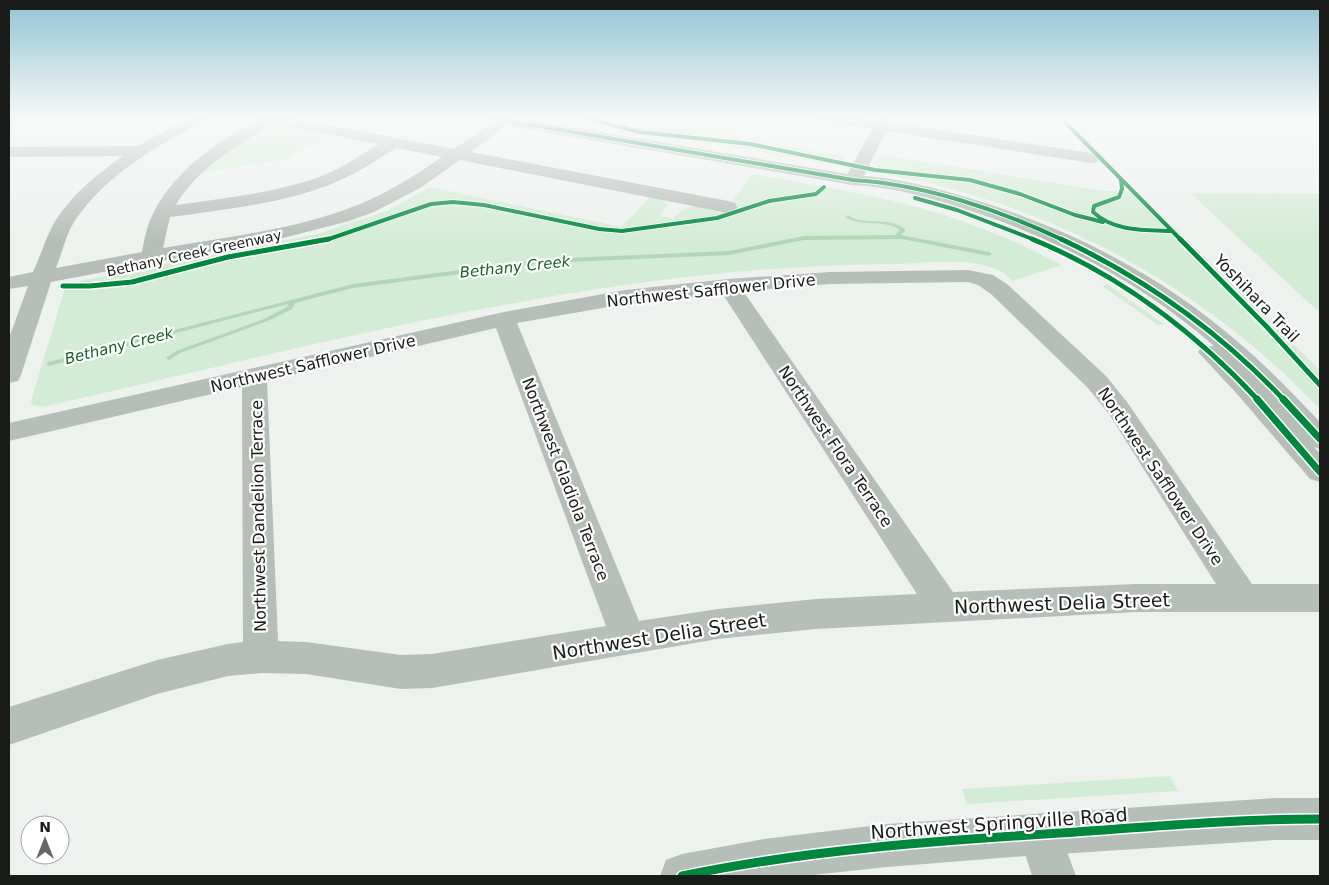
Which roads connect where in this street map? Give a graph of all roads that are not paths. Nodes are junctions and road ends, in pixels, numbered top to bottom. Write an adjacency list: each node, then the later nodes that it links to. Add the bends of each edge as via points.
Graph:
1 (131, 158): 12 (street, via 107,176 65,222)
2 (210, 158): 10 (street, via 170,200)
3 (367, 158): 10 (street, via 317,183 277,194)
4 (451, 158): 11 (street, via 394,196 342,217 282,232)
5 (473, 158): 9 (street)
6 (731, 158): 8 (street)
7 (864, 158): 8 (street)
8 (853, 180): 19 (street, via 910,187 983,208 1029,225 1100,259 1173,303 1215,334 1272,386); 20 (street, via 1016,230 1110,278 1161,312 1223,364)
9 (728, 207)
10 (162, 213): 11 (street)
11 (150, 256): 12 (street)
12 (41, 277): 13 (street); 16 (street)
13 (9, 283)
14 (728, 286): 15 (street, Northwest Safflower Drive, via 625,297); 21 (street, Northwest Safflower Drive, via 830,278 956,276 979,278 992,284 1098,382); 23 (street, Northwest Flora Terrace)
15 (504, 319): 17 (street, Northwest Safflower Drive); 24 (street, Northwest Gladiola Terrace)
16 (9, 374)
17 (254, 376): 18 (street, Northwest Safflower Drive); 25 (street, Northwest Dandelion Terrace)
18 (9, 432)
19 (1320, 439)
20 (1320, 472)
21 (1244, 598): 22 (street, Northwest Delia Street); 23 (street, Northwest Delia Street, via 1136,598)
22 (1320, 598)
23 (945, 608): 24 (street, Northwest Delia Street, via 816,614)
24 (628, 638): 25 (street, Northwest Delia Street, via 432,671 401,672 306,658)
25 (261, 657): 26 (street, Northwest Delia Street, via 228,660 157,677)
26 (9, 726)
27 (1320, 819): 28 (street, Northwest Springville Road)
28 (1040, 834): 29 (street, Northwest Springville Road, via 800,854); 30 (street)
29 (682, 876)
30 (1054, 876)

